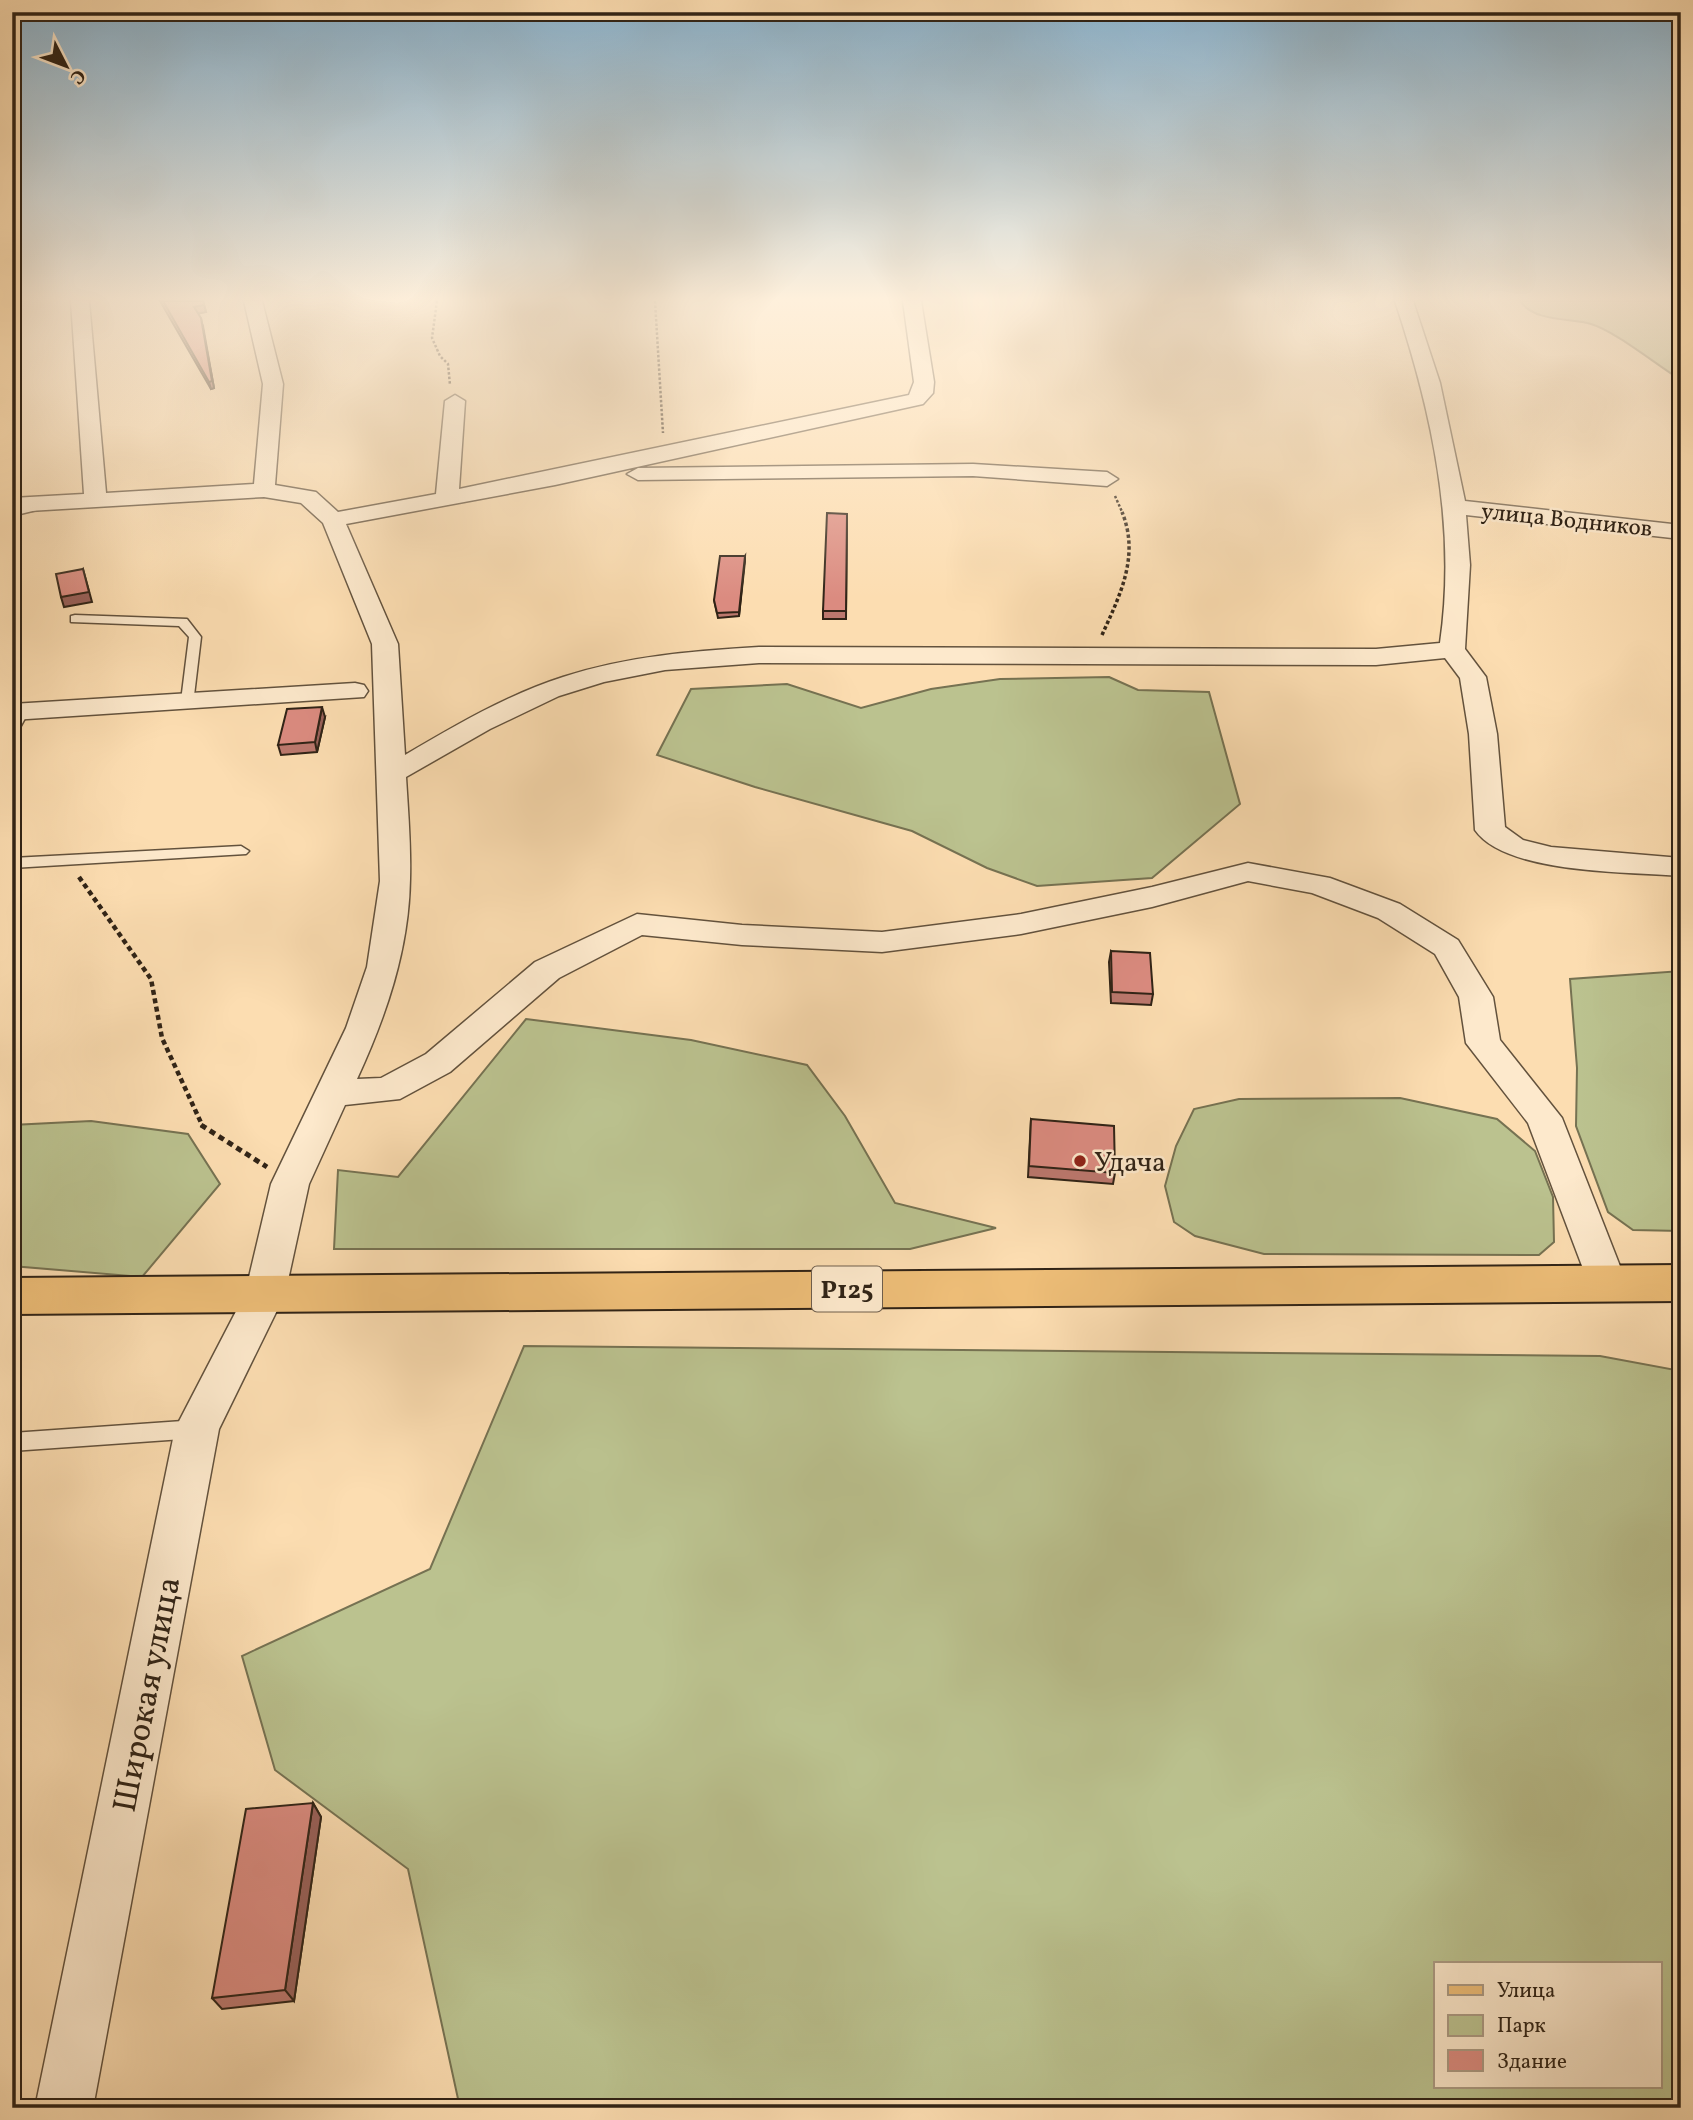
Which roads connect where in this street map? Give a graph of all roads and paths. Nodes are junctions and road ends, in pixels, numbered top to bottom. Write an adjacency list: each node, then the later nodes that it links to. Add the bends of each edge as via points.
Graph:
1 (88, 400): 11 (street)
2 (272, 400): 10 (street)
3 (661, 400): 7 (path)
4 (916, 400): 7 (street)
5 (1434, 400): 15 (street)
6 (455, 401): 12 (street)
7 (664, 453): 8 (street)
8 (567, 475): 9 (street, via 974,470); 12 (street)
9 (1107, 479): 21 (path, via 1129,523 1132,559)
10 (264, 490): 11 (street); 17 (street, via 309,497)
11 (96, 500): 13 (street)
12 (446, 500): 17 (street)
13 (55, 503): 14 (street); 16 (lane)
14 (12, 505)
15 (1454, 507): 18 (street, улица Водников); 20 (street, via 1458,600)
16 (12, 513)
17 (333, 520): 25 (street, Широкая улица, via 384,644)
18 (1681, 532)
19 (75, 618): 23 (lane, via 183,622 195,637)
20 (1452, 650): 21 (street, via 1376,657); 29 (street, via 1473,677 1483,734 1490,831 1513,847 1551,856)
21 (1092, 657): 25 (street, via 759,655 658,664 573,682)
22 (355, 691): 23 (street)
23 (188, 701): 24 (street)
24 (15, 718)
25 (392, 774): 30 (street, Широкая улица, via 395,881 383,967)
26 (241, 851): 27 (lane)
27 (66, 860): 28 (lane); 31 (path, via 151,979 162,1038 201,1126)
28 (12, 863)
29 (1681, 867)
30 (335, 1093): 31 (street, Широкая улица); 32 (street, via 387,1090 438,1063 547,970 637,925 882,942 1021,925 1248,872 1318,885 1389,911 1447,947 1476,997 1483,1043 1544,1118)
31 (290, 1184): 34 (street, Широкая улица)
32 (1607, 1284): 33 (main road, Р125); 34 (main road, Р125)
33 (1679, 1284)
34 (264, 1294): 35 (main road, Р125); 36 (street, Широкая улица)
35 (12, 1296)
36 (197, 1429): 37 (lane); 38 (street, Широкая улица)
37 (12, 1442)
38 (64, 2108)

